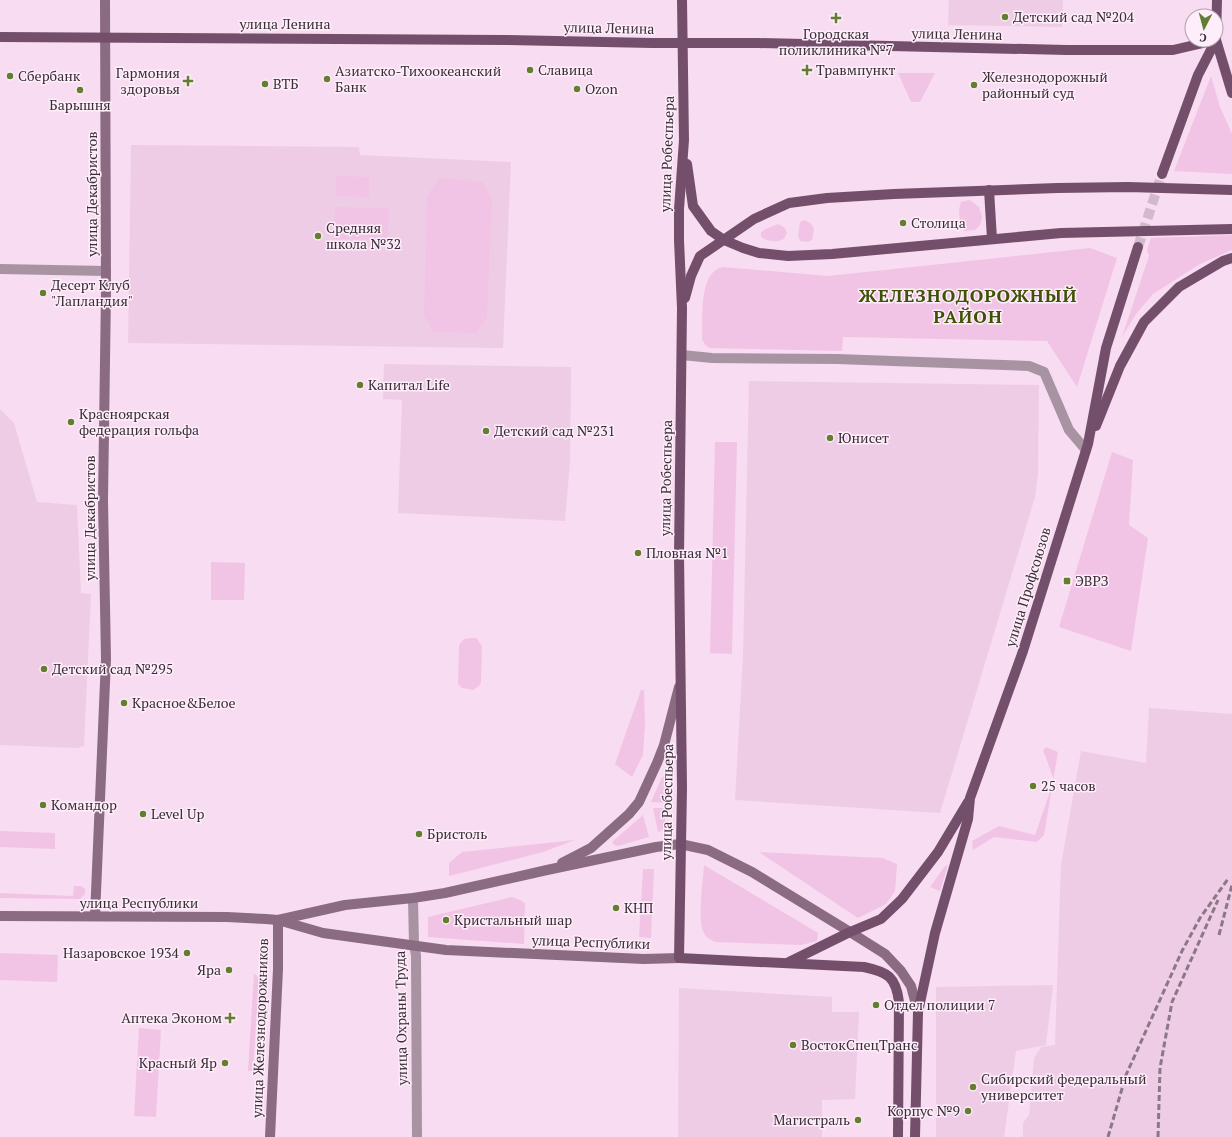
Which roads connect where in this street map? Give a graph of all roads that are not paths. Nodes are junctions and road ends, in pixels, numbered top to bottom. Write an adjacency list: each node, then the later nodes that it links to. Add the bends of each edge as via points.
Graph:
1 (106, 0): 4 (main road, улица Декабристов)
2 (682, 0): 5 (main road, улица Робеспьера)
3 (0, 38): 4 (main road, улица Ленина)
4 (106, 39): 5 (main road, улица Ленина, via 386,39); 20 (main road, улица Декабристов)
5 (682, 44): 6 (main road, улица Ленина, via 758,43 1067,50 1173,50); 10 (main road, улица Робеспьера)
6 (1184, 47)
7 (1212, 48): 11 (main road, via 1198,75)
8 (1218, 48): 9 (main road)
9 (1232, 93)
10 (684, 140): 16 (main road, via 694,206 711,231); 21 (main road, улица Робеспьера, via 679,209)
11 (1162, 174)
12 (989, 190): 13 (main road, via 1128,187); 15 (main road); 16 (main road, via 842,197 789,203 754,219)
13 (1232, 190)
14 (1232, 229): 15 (main road, via 1061,233)
15 (992, 239): 16 (main road, via 788,256 759,253)
16 (724, 240): 21 (main road, via 700,256)
17 (1138, 247): 23 (main road, улица Профсоюзов, via 1106,348)
18 (1228, 260): 23 (main road, via 1179,287 1144,322 1120,366)
19 (0, 269): 20 (street)
20 (106, 271): 30 (main road, улица Декабристов, via 103,500 106,659)
21 (682, 308): 22 (main road, улица Робеспьера)
22 (682, 355): 23 (street, via 712,358 837,359 1029,366 1044,372 1070,430); 24 (main road, улица Робеспьера, via 679,555)
23 (1087, 447): 25 (main road, улица Профсоюзов, via 1023,651)
24 (681, 681): 26 (main road, улица Робеспьера); 27 (main road, via 664,745 639,802 591,848)
25 (970, 798): 32 (main road, via 938,852 902,899 881,919); 36 (main road, улица Профсоюзов, via 968,819 935,933)
26 (680, 844): 27 (main road, улица Республики); 32 (main road, улица Республики, via 708,850 738,865); 34 (main road, улица Робеспьера)
27 (547, 870): 28 (main road, улица Республики)
28 (413, 898): 31 (main road, улица Республики, via 344,905); 33 (street, улица Охраны Труда)
29 (0, 916): 30 (main road, улица Республики)
30 (95, 916): 31 (main road, улица Республики)
31 (278, 920): 33 (main road, улица Республики, via 323,933); 37 (main road, улица Железнодорожников)
32 (850, 932): 35 (main road); 36 (main road, улица Республики, via 885,954 901,971 911,986)
33 (414, 945): 34 (main road, улица Республики, via 446,950 644,959); 38 (street, улица Охраны Труда)
34 (679, 958): 35 (main road, улица Республики)
35 (787, 963): 39 (main road, улица Республики, via 864,967 880,970 894,981 899,1002)
36 (918, 1012): 40 (main road, улица Профсоюзов)
37 (270, 1137)
38 (417, 1137)
39 (898, 1137)
40 (915, 1137)

